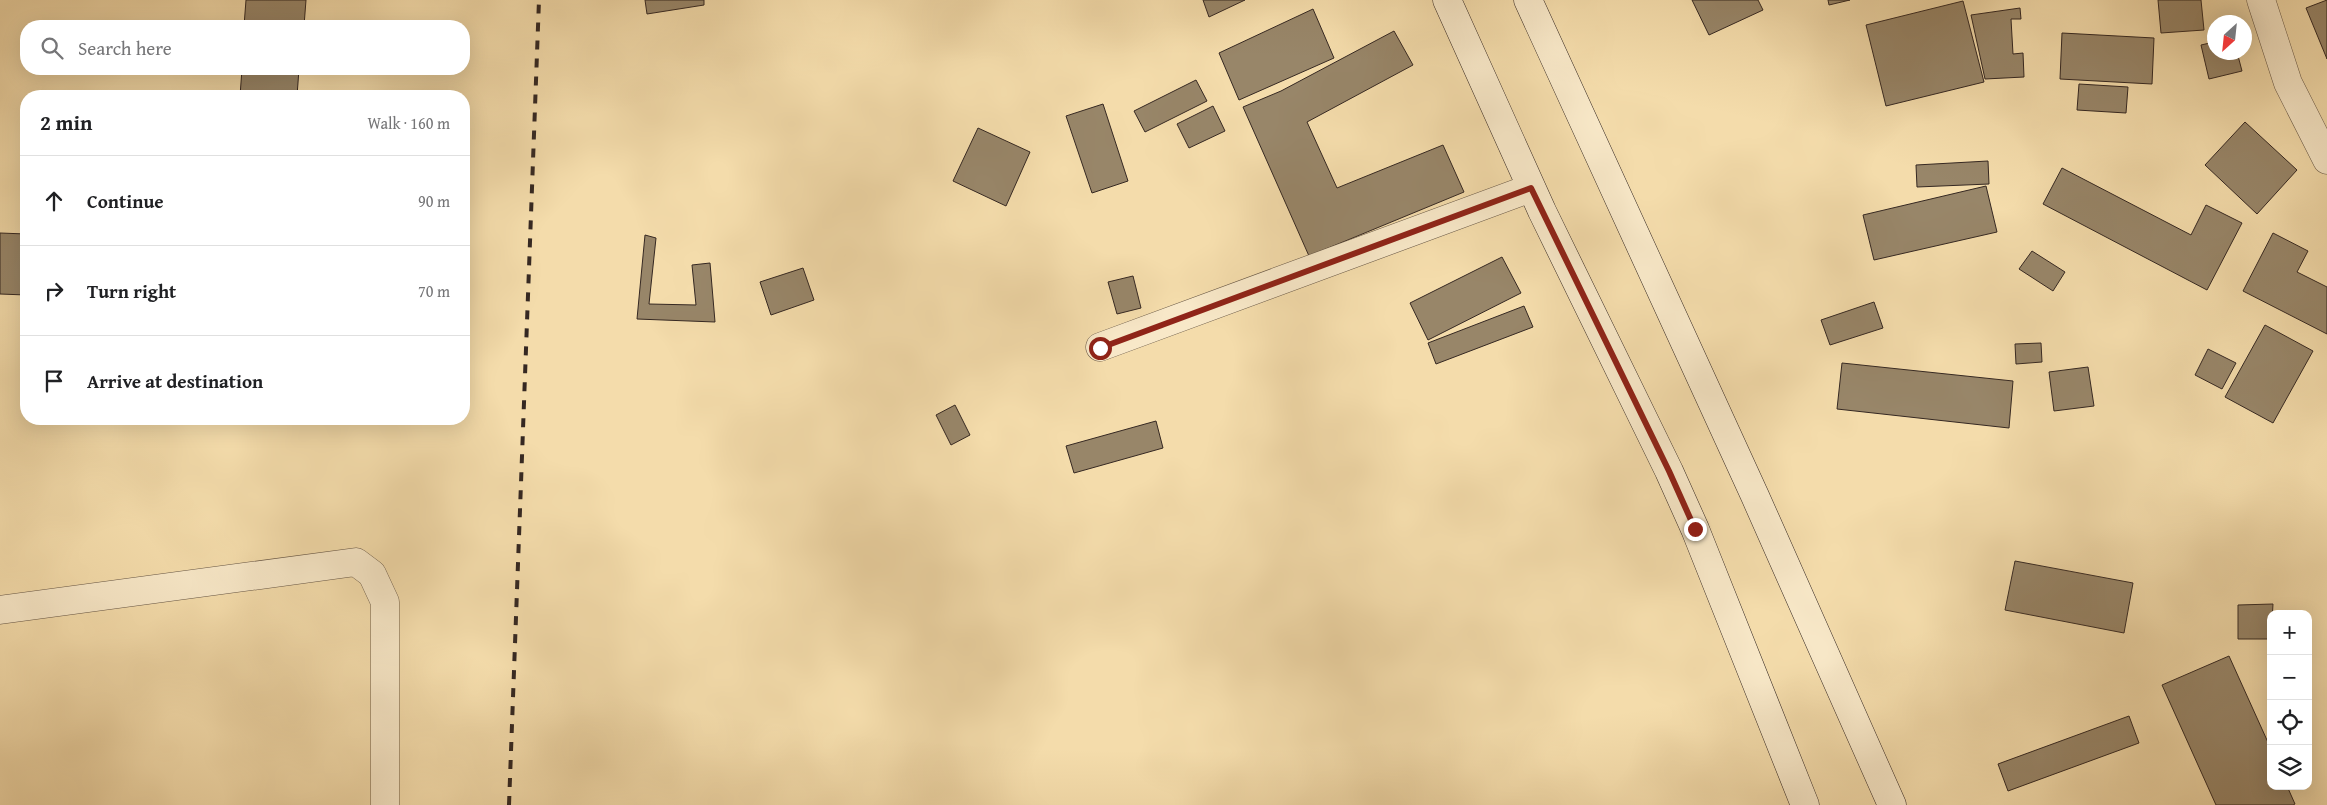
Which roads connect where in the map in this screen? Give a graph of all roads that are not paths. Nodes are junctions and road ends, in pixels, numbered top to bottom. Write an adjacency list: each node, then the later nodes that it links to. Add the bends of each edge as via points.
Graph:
1 (1447, 0): 5 (main road)
2 (1528, 0): 10 (main road)
3 (2261, 0): 4 (main road, via 2288,83)
4 (2327, 160)
5 (1531, 188): 6 (main road); 9 (main road, via 1695,529)
6 (1100, 348)
7 (0, 610): 8 (main road, via 356,562 372,574 385,602)
8 (384, 805)
9 (1805, 805)
10 (1892, 805)

